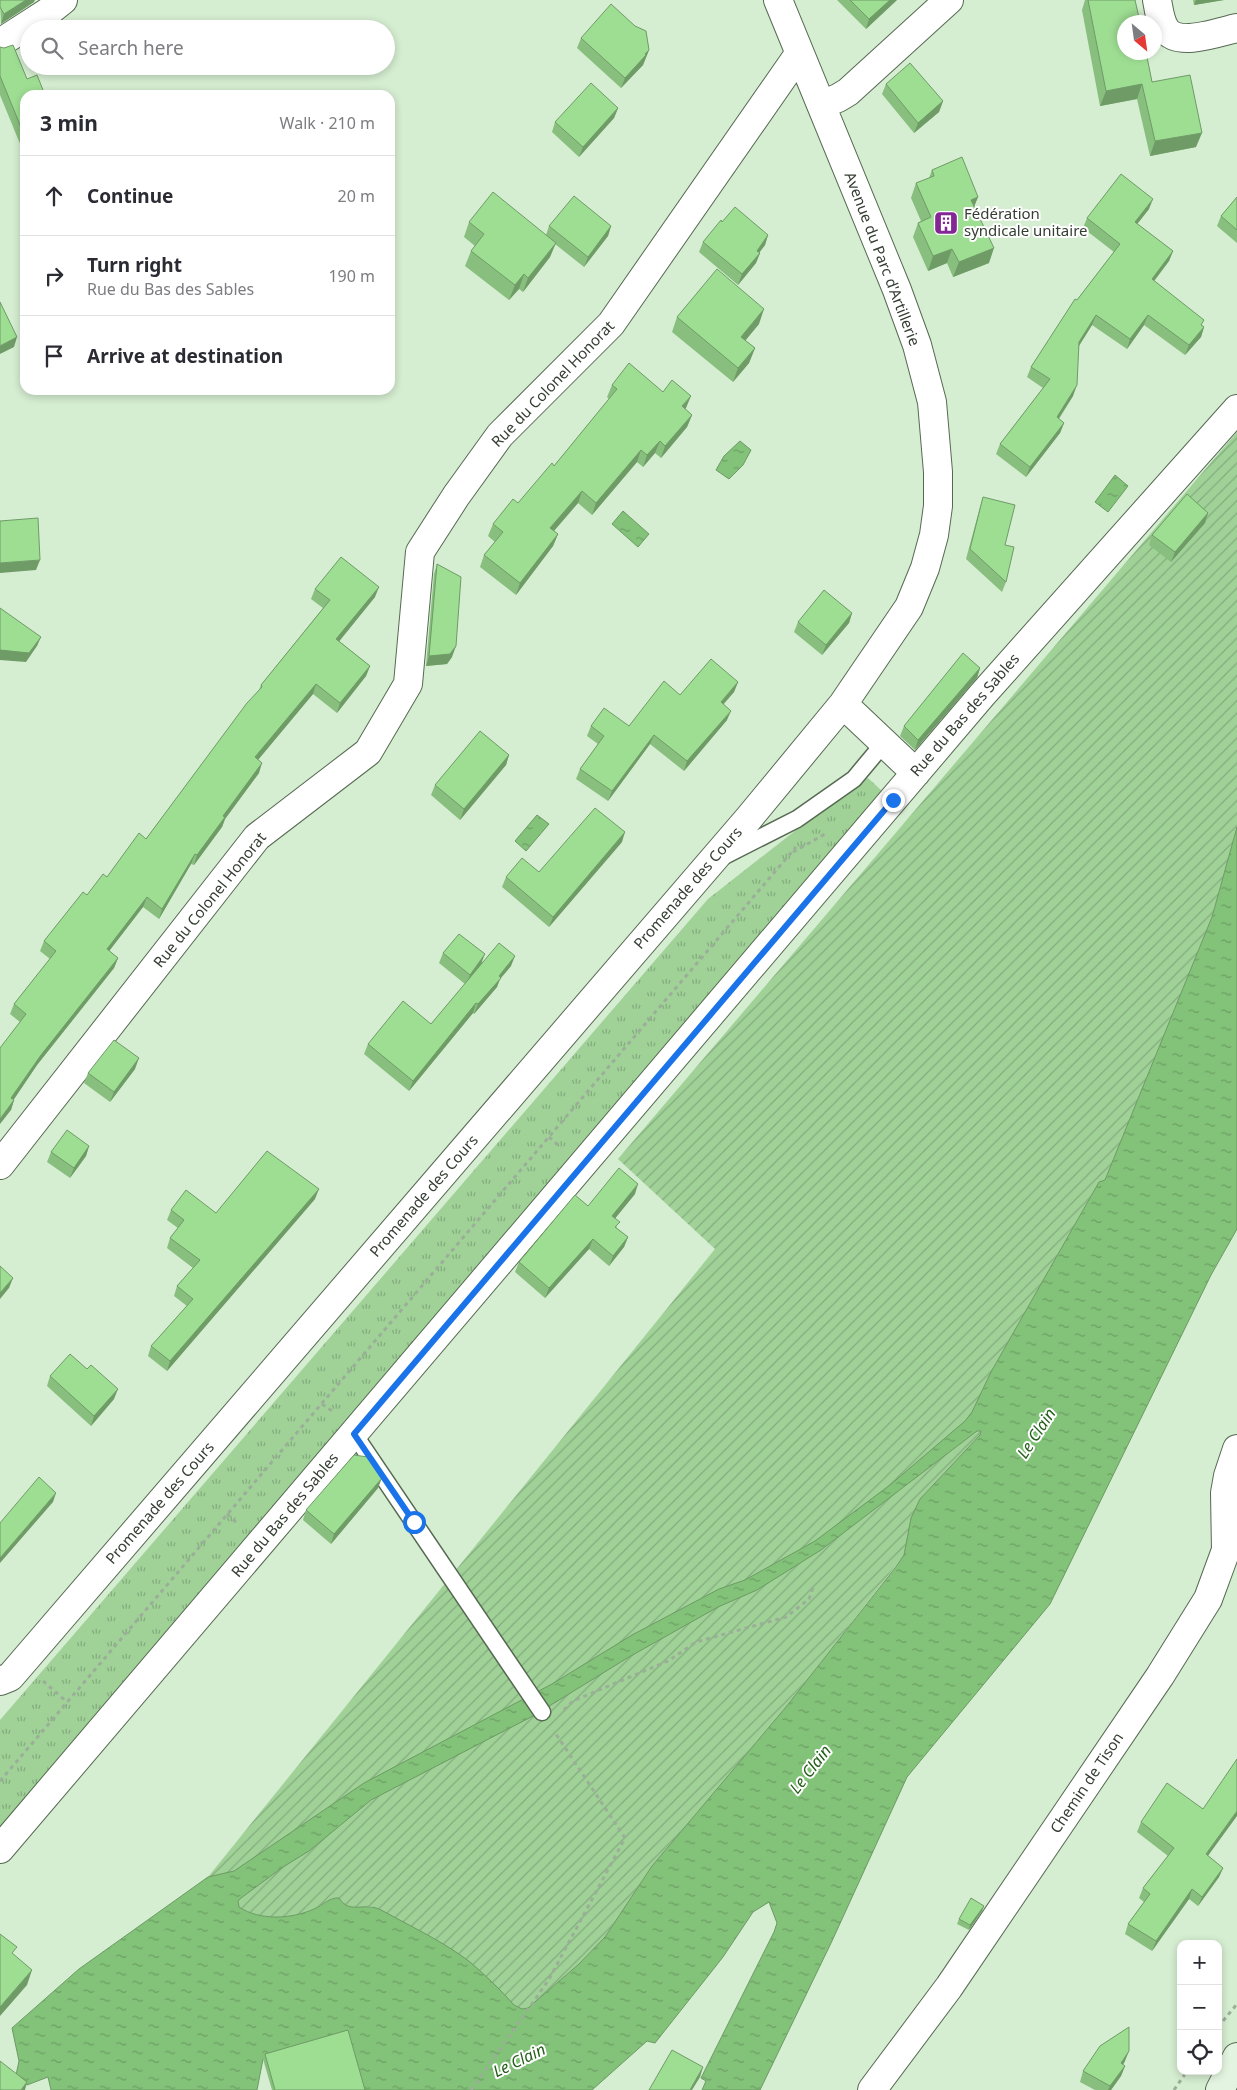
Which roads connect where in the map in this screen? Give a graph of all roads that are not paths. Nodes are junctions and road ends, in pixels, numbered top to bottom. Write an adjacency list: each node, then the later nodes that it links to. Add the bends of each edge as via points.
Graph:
1 (63, 0): 5 (street)
2 (778, 0): 9 (street, Avenue du Parc d'Artillerie)
3 (1157, 0): 6 (street, via 1162,22 1173,36 1181,39)
4 (940, 9): 10 (street, via 848,92)
5 (36, 20)
6 (1237, 28)
7 (20, 30): 8 (street)
8 (0, 43)
9 (799, 54): 10 (street, Avenue du Parc d'Artillerie); 16 (street, Rue du Colonel Honorat, via 612,324 500,435 420,552 408,684 368,752 257,837)
10 (821, 105): 12 (street, Avenue du Parc d'Artillerie, via 917,345 932,402 938,472 938,506 925,568 909,607)
11 (1237, 410): 14 (street, Rue du Bas des Sables)
12 (843, 704): 13 (street); 15 (street, Promenade des Cours)
13 (884, 743): 14 (street); 15 (lane, via 854,779 797,819)
14 (916, 773): 17 (street, Rue du Bas des Sables)
15 (709, 864): 19 (street, Promenade des Cours, via 24,1662 10,1677)
16 (0, 1165)
17 (354, 1434): 20 (lane); 21 (street, Rue du Bas des Sables)
18 (1237, 1449): 26 (street, Chemin de Tison, via 1225,1493 1226,1550 1208,1598 1160,1676 949,1987)
19 (0, 1681)
20 (545, 1718)
21 (0, 1849)
22 (1237, 2042): 24 (main road)
23 (1237, 2056): 28 (main road)
24 (1222, 2061)
25 (1211, 2075): 27 (main road)
26 (872, 2090)
27 (1200, 2090)
28 (1220, 2090)

